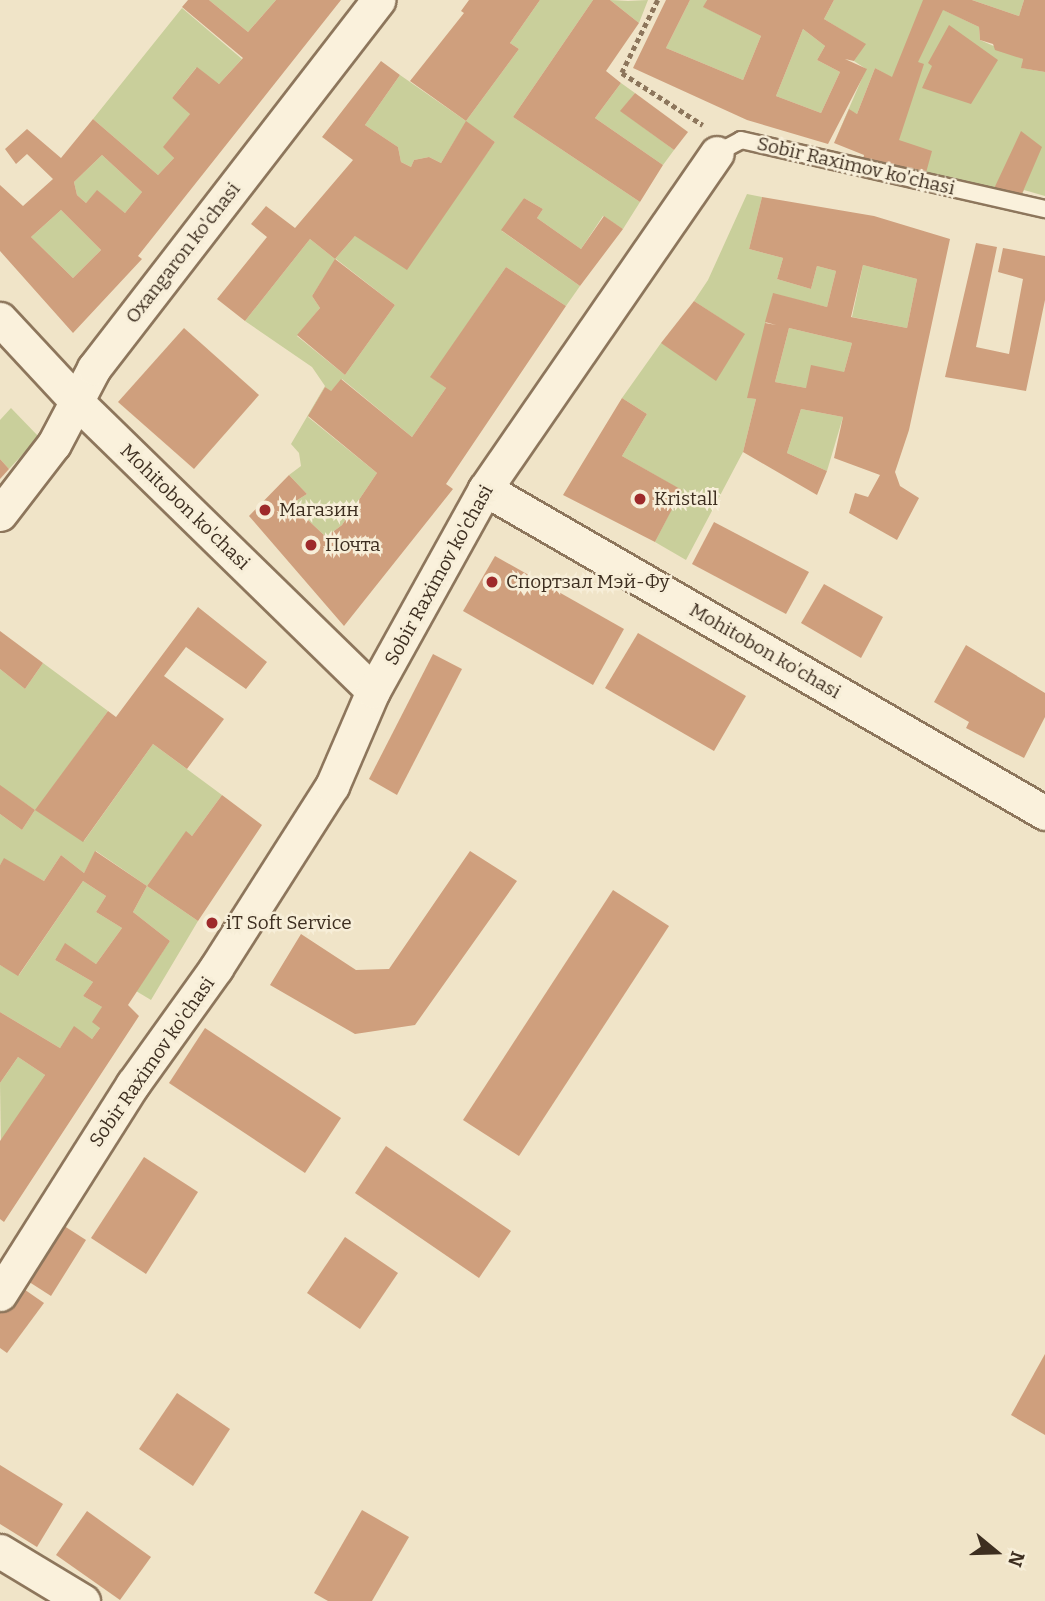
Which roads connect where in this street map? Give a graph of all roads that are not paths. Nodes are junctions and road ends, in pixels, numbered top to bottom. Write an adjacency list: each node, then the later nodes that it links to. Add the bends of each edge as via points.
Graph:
1 (378, 0): 5 (street, Oxangaron ko'chasi, via 94,368)
2 (718, 153): 3 (lane, Sobir Raximov ko'chasi, via 741,140); 6 (street, Sobir Raximov ko'chasi)
3 (1045, 209)
4 (0, 318): 5 (street, Mohitobon ko'chasi)
5 (78, 403): 7 (street, Oxangaron ko'chasi, via 54,444); 8 (street, Mohitobon ko'chasi)
6 (485, 489): 8 (street, Sobir Raximov ko'chasi); 9 (street, Mohitobon ko'chasi)
7 (0, 514)
8 (373, 691): 10 (street, Sobir Raximov ko'chasi, via 332,786 216,968 133,1084)
9 (1045, 813)
10 (0, 1294)
11 (0, 1551): 12 (street)
12 (83, 1601)

